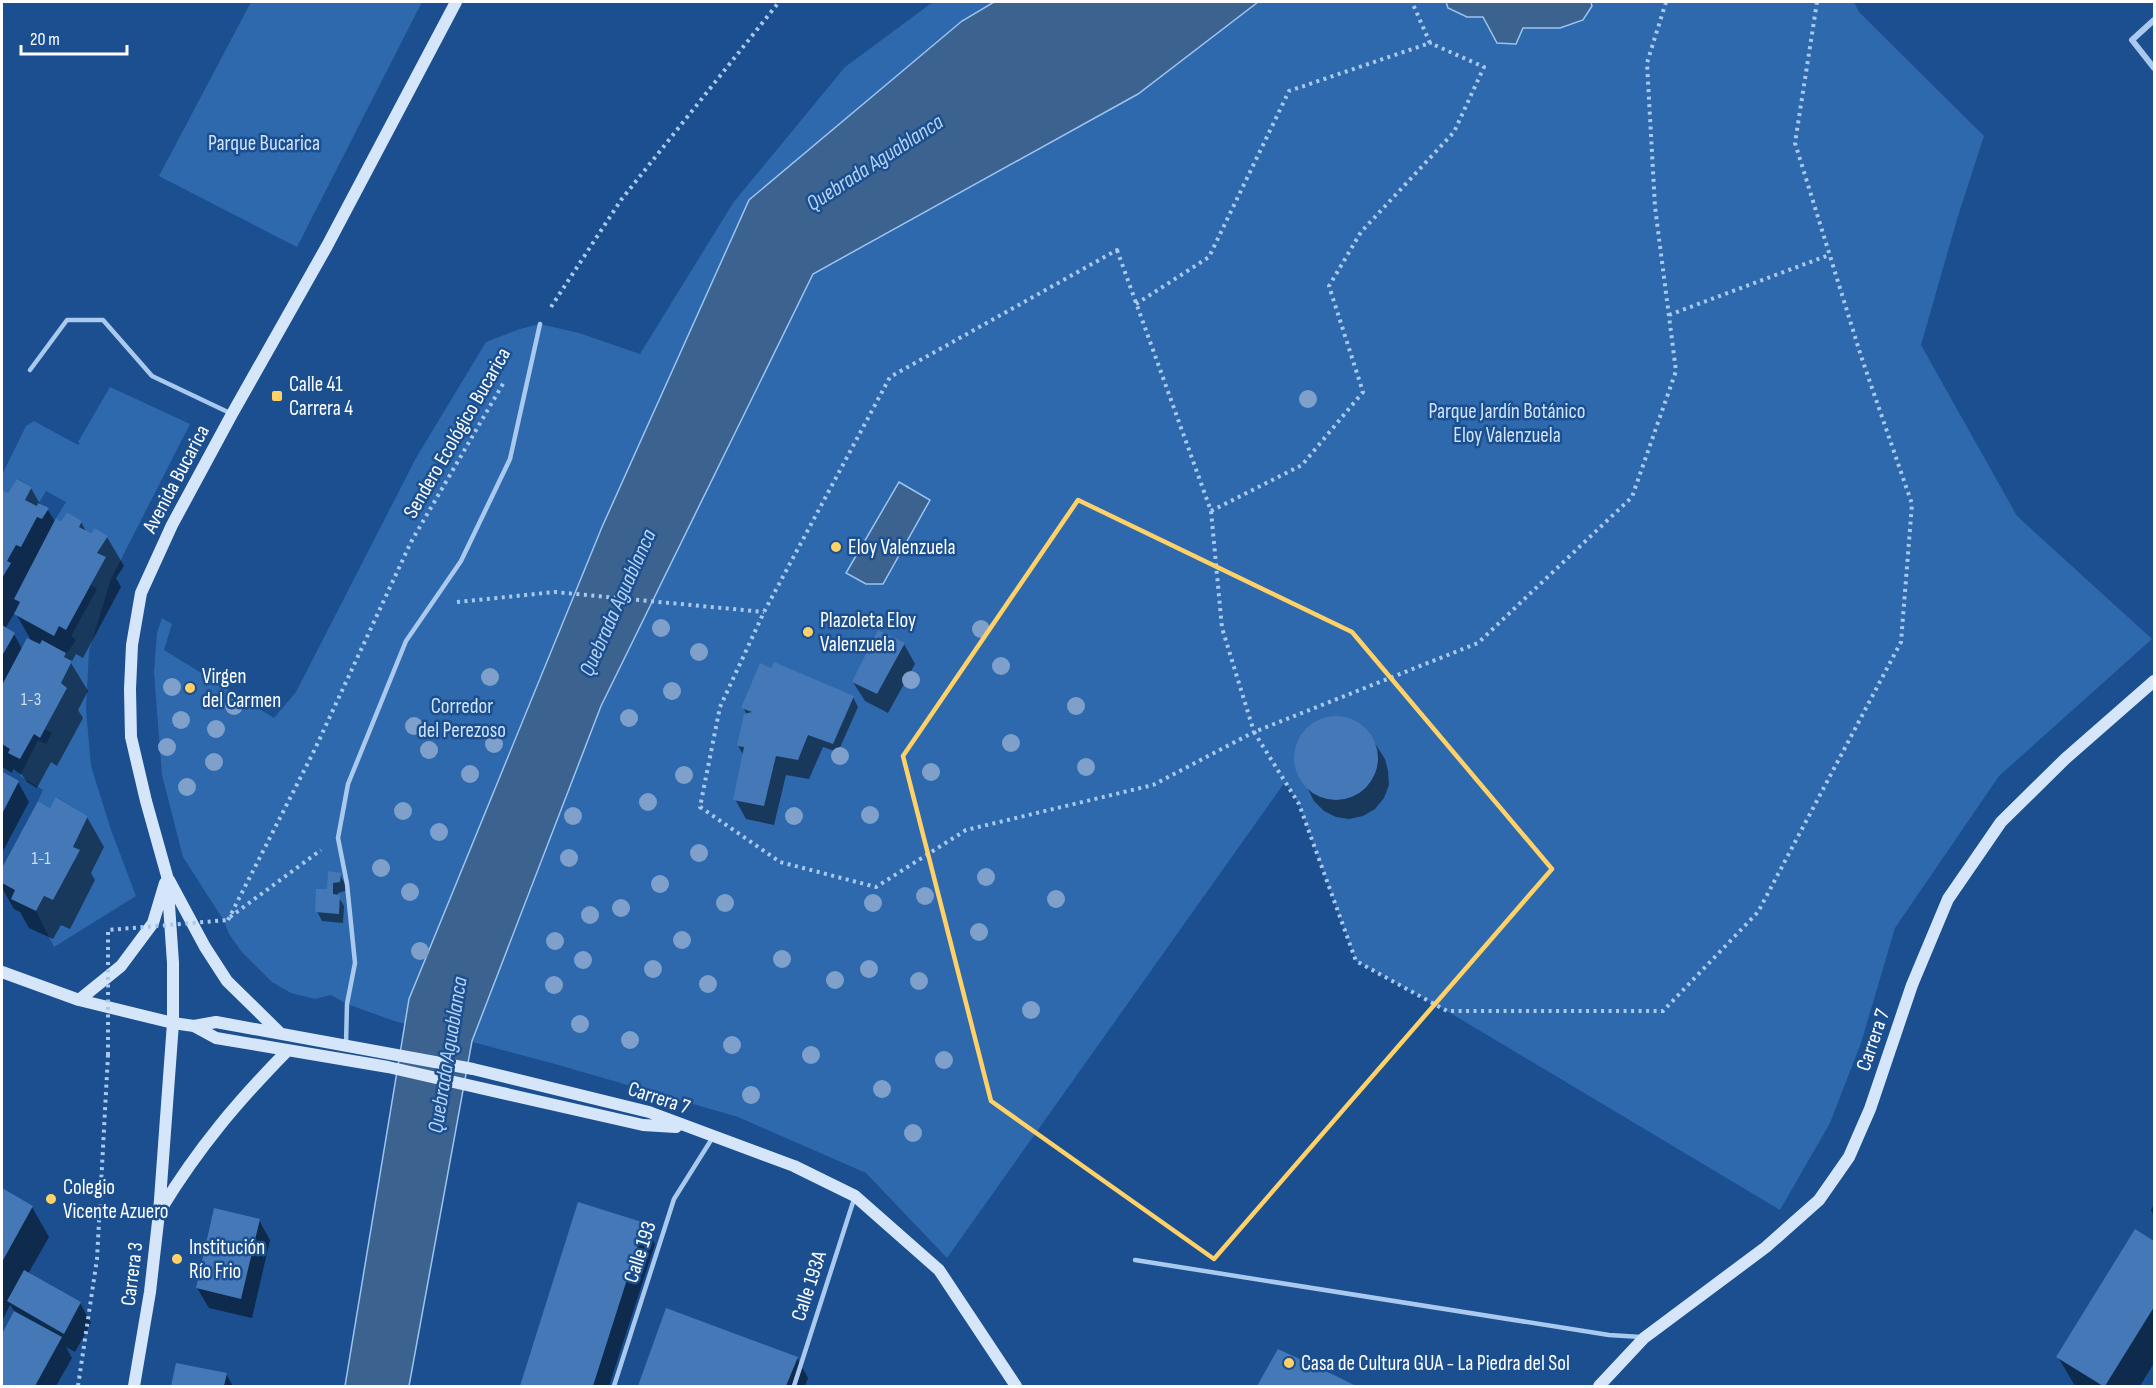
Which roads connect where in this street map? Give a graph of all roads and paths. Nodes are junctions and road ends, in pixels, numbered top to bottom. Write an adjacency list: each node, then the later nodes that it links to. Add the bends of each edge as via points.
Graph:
1 (456, 2): 15 (main road, Avenida Bucarica, via 327,246)
2 (779, 2): 12 (path, via 621,200)
3 (1412, 2): 7 (path)
4 (1666, 2): 11 (path, via 1647,63 1655,207)
5 (1817, 2): 9 (path, via 1795,143)
6 (2154, 20): 8 (street, via 2132,40)
7 (1430, 43): 10 (path, via 1289,91 1209,257); 16 (path, via 1484,68 1454,132 1361,232 1329,286 1363,392 1302,465)
8 (2154, 68)
9 (1829, 255): 11 (path); 20 (path, via 1912,504 1901,642 1758,912 1663,1011 1447,1011 1356,961 1299,804)
10 (1136, 304): 16 (path); 18 (path, via 1116,250 890,377)
11 (1669, 315): 20 (path, via 1676,371 1632,497 1478,643)
12 (540, 324): 17 (lane, via 510,459 461,561)
13 (30, 370): 15 (lane, via 67,320 103,320 152,376)
14 (506, 379): 23 (path, Sendero Ecológico Bucarica, via 411,542 314,751)
15 (232, 414): 22 (main road, Avenida Bucarica, via 172,525 141,593 132,645 131,737)
16 (1211, 511): 20 (path, via 1222,628)
17 (431, 605): 18 (path, via 555,592); 21 (lane, via 406,640 348,784)
18 (764, 612): 20 (path, via 720,707 700,807 780,862 876,887 966,830 1153,785)
19 (2154, 681): 36 (main road, Carrera 7, via 2001,822 1948,899 1912,985 1870,1109 1849,1157 1819,1200 1766,1248)
20 (1254, 732)
21 (338, 838): 23 (path); 29 (lane, via 355,963 347,1004)
22 (167, 876): 25 (main road, via 153,923 121,966); 26 (main road, Avenida Bucarica); 28 (main road, via 227,981)
23 (228, 920): 37 (path, bridge, via 108,930 108,1055 97,1259)
24 (2, 972): 25 (main road, Carrera 7)
25 (79, 999): 26 (main road, Carrera 7)
26 (173, 1023): 27 (main road, Carrera 7); 34 (main road, Carrera 3)
27 (194, 1026): 28 (main road, Carrera 7, via 216,1022); 30 (main road, Carrera 7, via 216,1038)
28 (280, 1033): 29 (main road, Carrera 7)
29 (346, 1044): 31 (main road, Carrera 7, via 473,1069 649,1112)
30 (288, 1050): 31 (main road, Carrera 7, via 388,1067 643,1125); 34 (main road, via 206,1141)
31 (686, 1128): 32 (main road, Carrera 7)
32 (713, 1136): 33 (main road, Carrera 7, via 794,1166); 39 (lane, Calle 193, via 674,1199)
33 (855, 1197): 40 (lane, Calle 193A); 41 (main road, Carrera 7, via 939,1270)
34 (159, 1213): 38 (main road, Carrera 3)
35 (1135, 1260): 36 (lane)
36 (1644, 1338): 42 (main road, Carrera 7)
37 (78, 1386)
38 (134, 1386)
39 (614, 1386)
40 (794, 1386)
41 (1016, 1386)
42 (1599, 1386)

